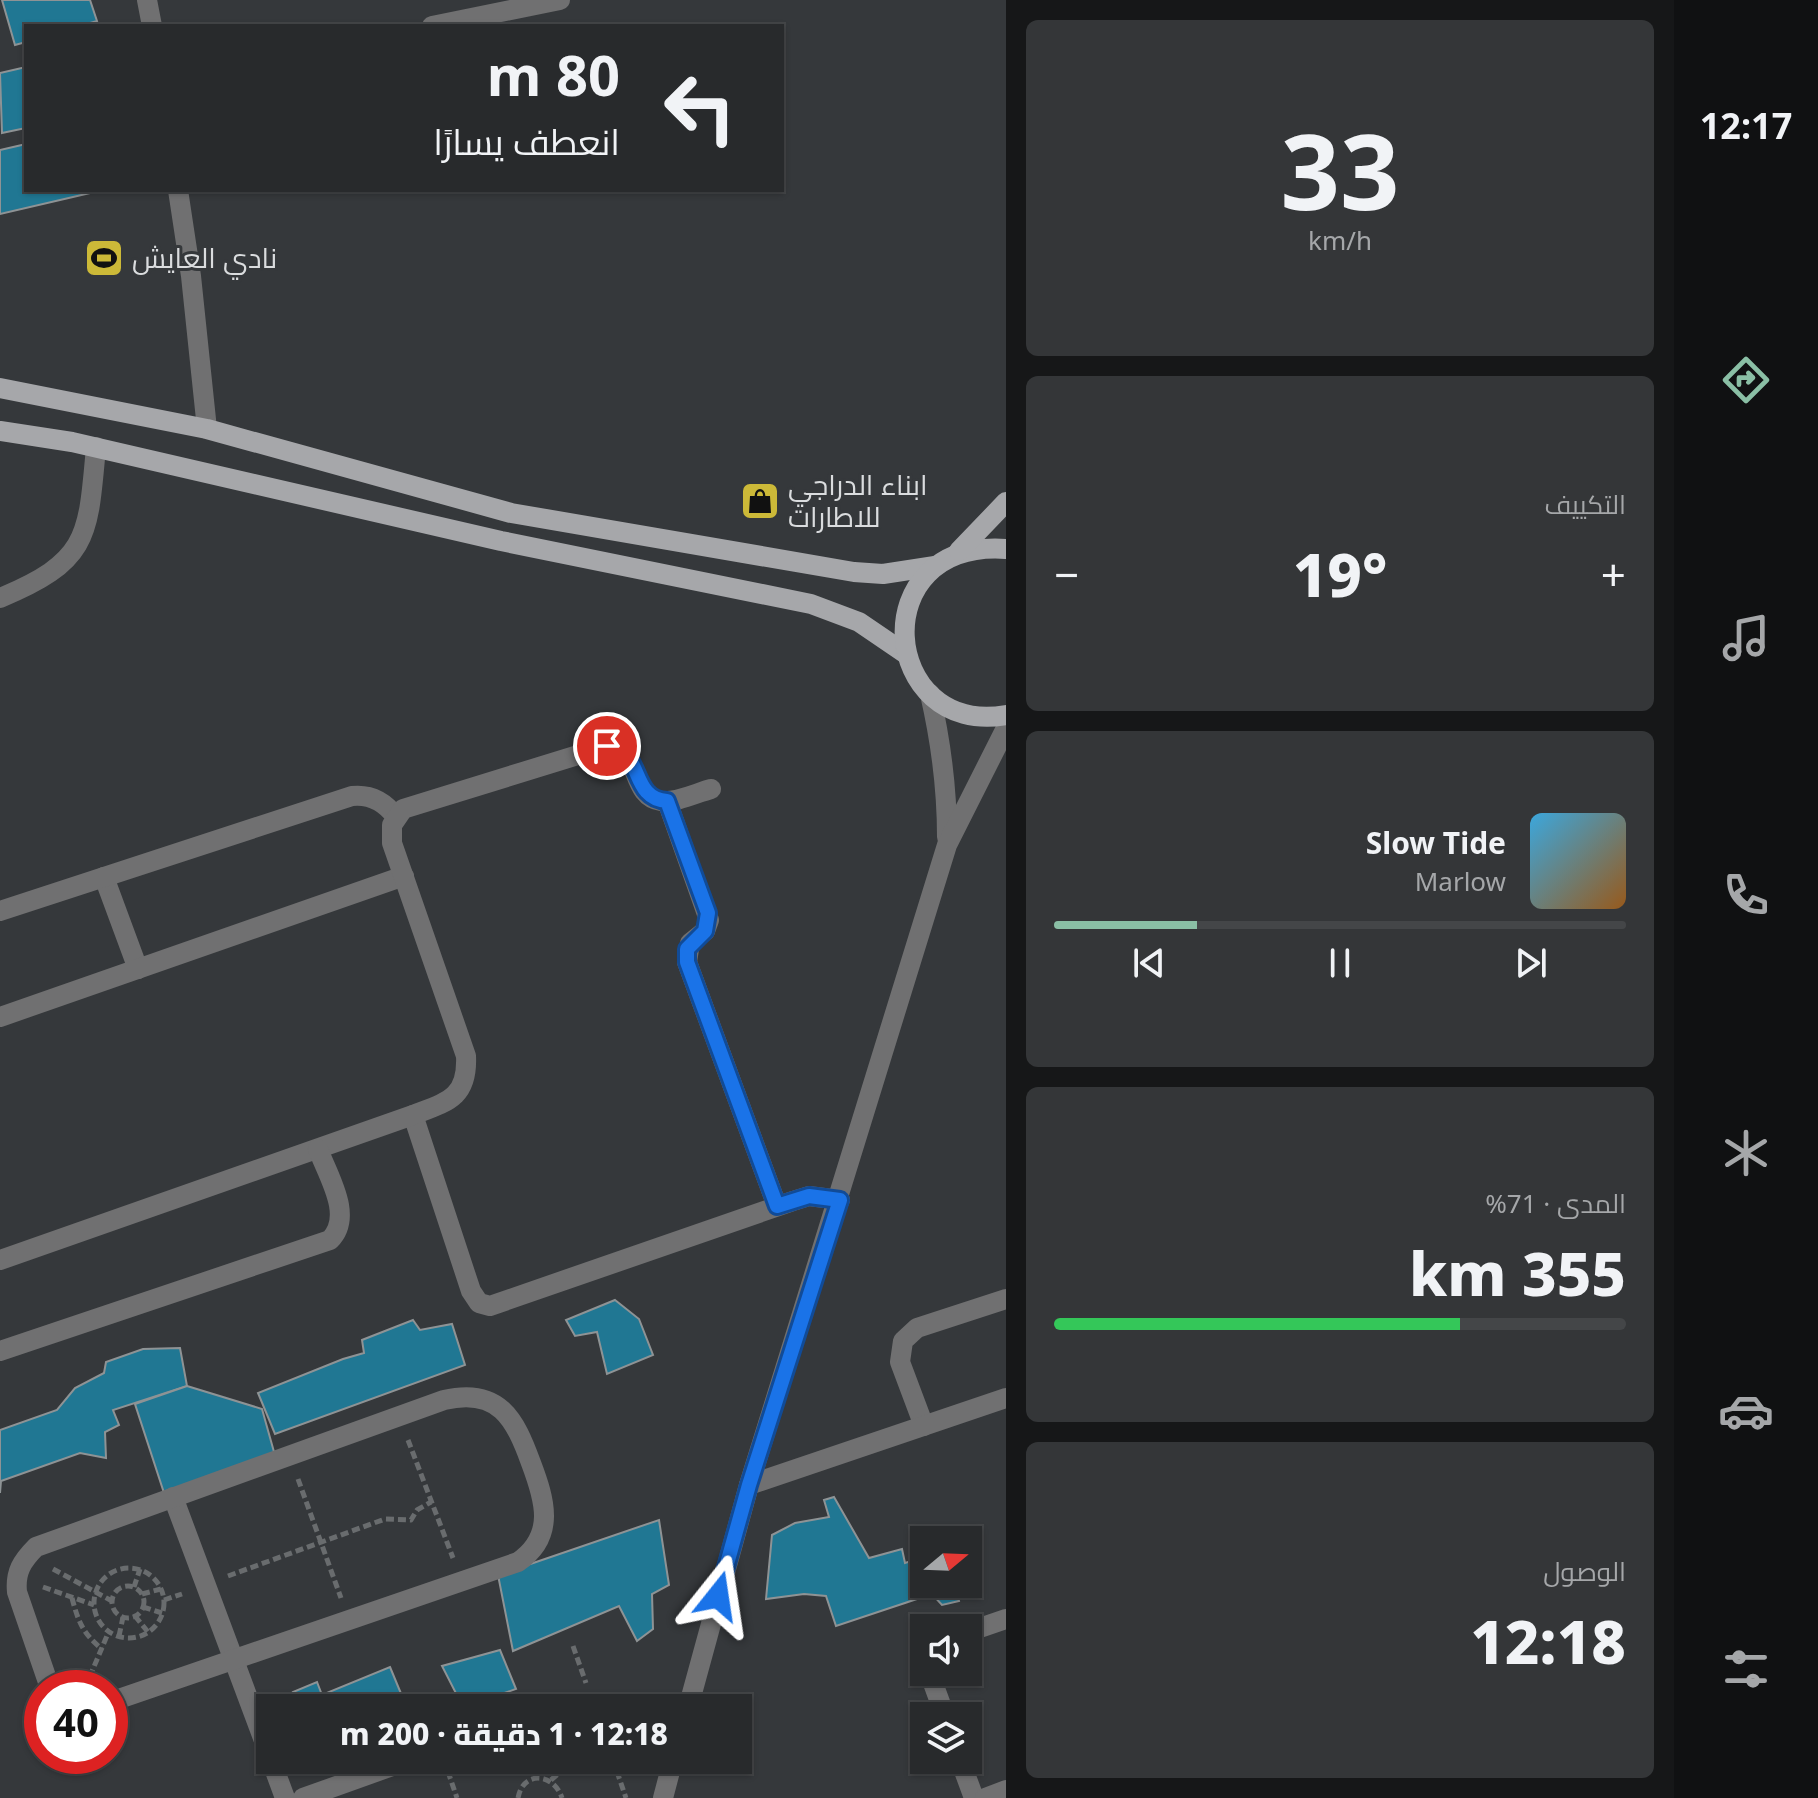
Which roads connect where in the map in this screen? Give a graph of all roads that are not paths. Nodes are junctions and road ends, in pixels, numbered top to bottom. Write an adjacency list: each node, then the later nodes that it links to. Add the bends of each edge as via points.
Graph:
1 (147, 0): 3 (street)
2 (560, 0): 4 (street)
3 (152, 24)
4 (442, 24)
5 (178, 192): 7 (street)
6 (0, 388): 7 (main road)
7 (207, 429): 13 (main road, via 511,513 854,572 883,574)
8 (0, 431): 9 (main road)
9 (96, 447): 14 (street, via 89,519 73,554 43,579); 15 (main road, via 501,541 811,604 859,622)
10 (1006, 502): 12 (main road)
11 (1006, 549): 12 (main road)
12 (957, 553): 13 (main road)
13 (935, 566): 15 (main road, via 918,584 908,606)
14 (0, 598)
15 (906, 654): 16 (main road)
16 (930, 694): 17 (main road, via 969,715); 22 (street, via 947,789)
17 (1006, 715)
18 (1006, 728): 22 (street)
19 (711, 789): 20 (street)
20 (667, 801): 21 (street, via 645,793 631,758 607,746 412,805); 31 (street, via 709,920 687,949 687,962)
21 (396, 817): 23 (street, via 391,834); 24 (street, via 380,801 352,796)
22 (947, 845): 30 (street)
23 (404, 876): 26 (street); 28 (street, via 466,1056 467,1074 452,1099)
24 (104, 877): 25 (street); 26 (street)
25 (0, 911)
26 (138, 969): 27 (street)
27 (0, 1017)
28 (413, 1115): 29 (street); 31 (street, via 471,1291 479,1303 490,1306)
29 (318, 1149): 32 (street); 34 (street, via 340,1210 340,1227 330,1240)
30 (840, 1200): 31 (street, via 809,1196); 37 (street)
31 (777, 1206)
32 (0, 1260)
33 (1006, 1299): 36 (street, via 917,1328 903,1341 900,1362)
34 (0, 1351)
35 (1006, 1398): 36 (street)
36 (924, 1426): 37 (street)
37 (749, 1485): 43 (street)
38 (173, 1497): 41 (street); 41 (street, via 444,1400 472,1397 500,1408 519,1431 546,1508 541,1536 518,1562); 42 (street, via 47,1542 28,1555 16,1577 17,1592)
39 (1006, 1619): 40 (street)
40 (982, 1627)
41 (234, 1660): 44 (street); 45 (street)
42 (44, 1670)
43 (692, 1694)
44 (128, 1696)
45 (256, 1718)
46 (277, 1774): 51 (street)
47 (370, 1774): 52 (street)
48 (669, 1774): 53 (street)
49 (965, 1774): 54 (street)
50 (1006, 1790): 55 (street)
51 (285, 1798)
52 (303, 1798)
53 (663, 1798)
54 (974, 1798)
55 (985, 1798)

